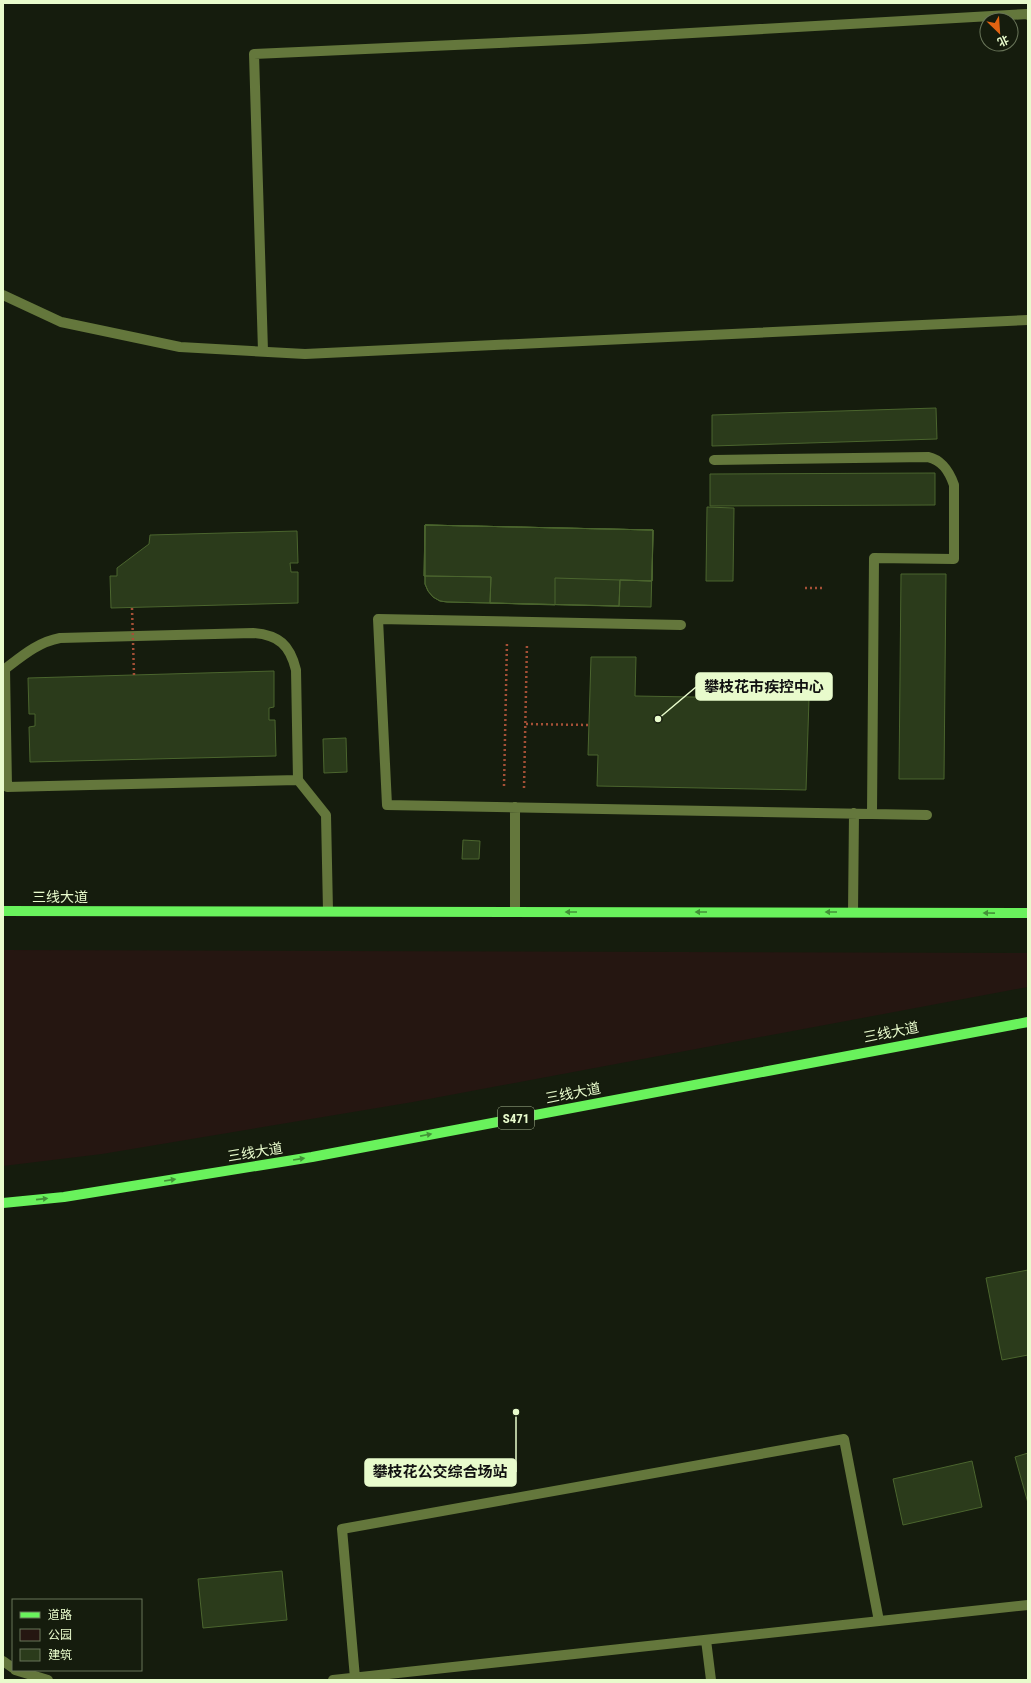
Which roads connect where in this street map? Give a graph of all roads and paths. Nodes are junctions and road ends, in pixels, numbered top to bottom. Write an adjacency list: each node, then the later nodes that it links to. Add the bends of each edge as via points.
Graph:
1 (1028, 15): 4 (street, via 254,54)
2 (3, 295): 4 (street, via 61,322 180,347)
3 (1028, 320): 4 (street, via 304,354)
4 (263, 351)
5 (714, 460): 19 (street, via 928,457 942,464 952,478 954,559 874,558)
6 (805, 588): 7 (path)
7 (823, 588)
8 (132, 608): 12 (path, bridge)
9 (507, 622): 10 (street); 16 (path); 16 (street, via 378,619 387,805)
10 (528, 622): 11 (street); 13 (path)
11 (681, 625)
12 (134, 675)
13 (525, 724): 14 (path); 17 (path)
14 (589, 725)
15 (298, 780): 15 (street, via 7,787 5,669 37,646 48,640 60,638 266,634 278,639 287,647 296,670); 22 (street, via 326,815)
16 (503, 807): 17 (street)
17 (519, 807): 18 (street); 23 (street)
18 (854, 813): 19 (street); 24 (street)
19 (872, 814): 20 (street)
20 (927, 815)
21 (3, 911): 22 (main road, 三线大道)
22 (328, 911): 23 (main road, 三线大道)
23 (516, 912): 24 (main road, 三线大道, one-way to 23)
24 (853, 912): 25 (main road, 三线大道, one-way to 24)
25 (1028, 913)
26 (1028, 1022): 27 (main road, 三线大道 / S471, one-way to 26, via 64,1197 312,1157)
27 (3, 1203)
28 (1028, 1605): 29 (street)
29 (879, 1621): 30 (street); 34 (street, via 844,1439 342,1529)
30 (706, 1640): 34 (street); 37 (street)
31 (3, 1661): 32 (street)
32 (12, 1668)
33 (20, 1671): 35 (street)
34 (355, 1678): 36 (street)
35 (48, 1680)
36 (334, 1680)
37 (711, 1680)

